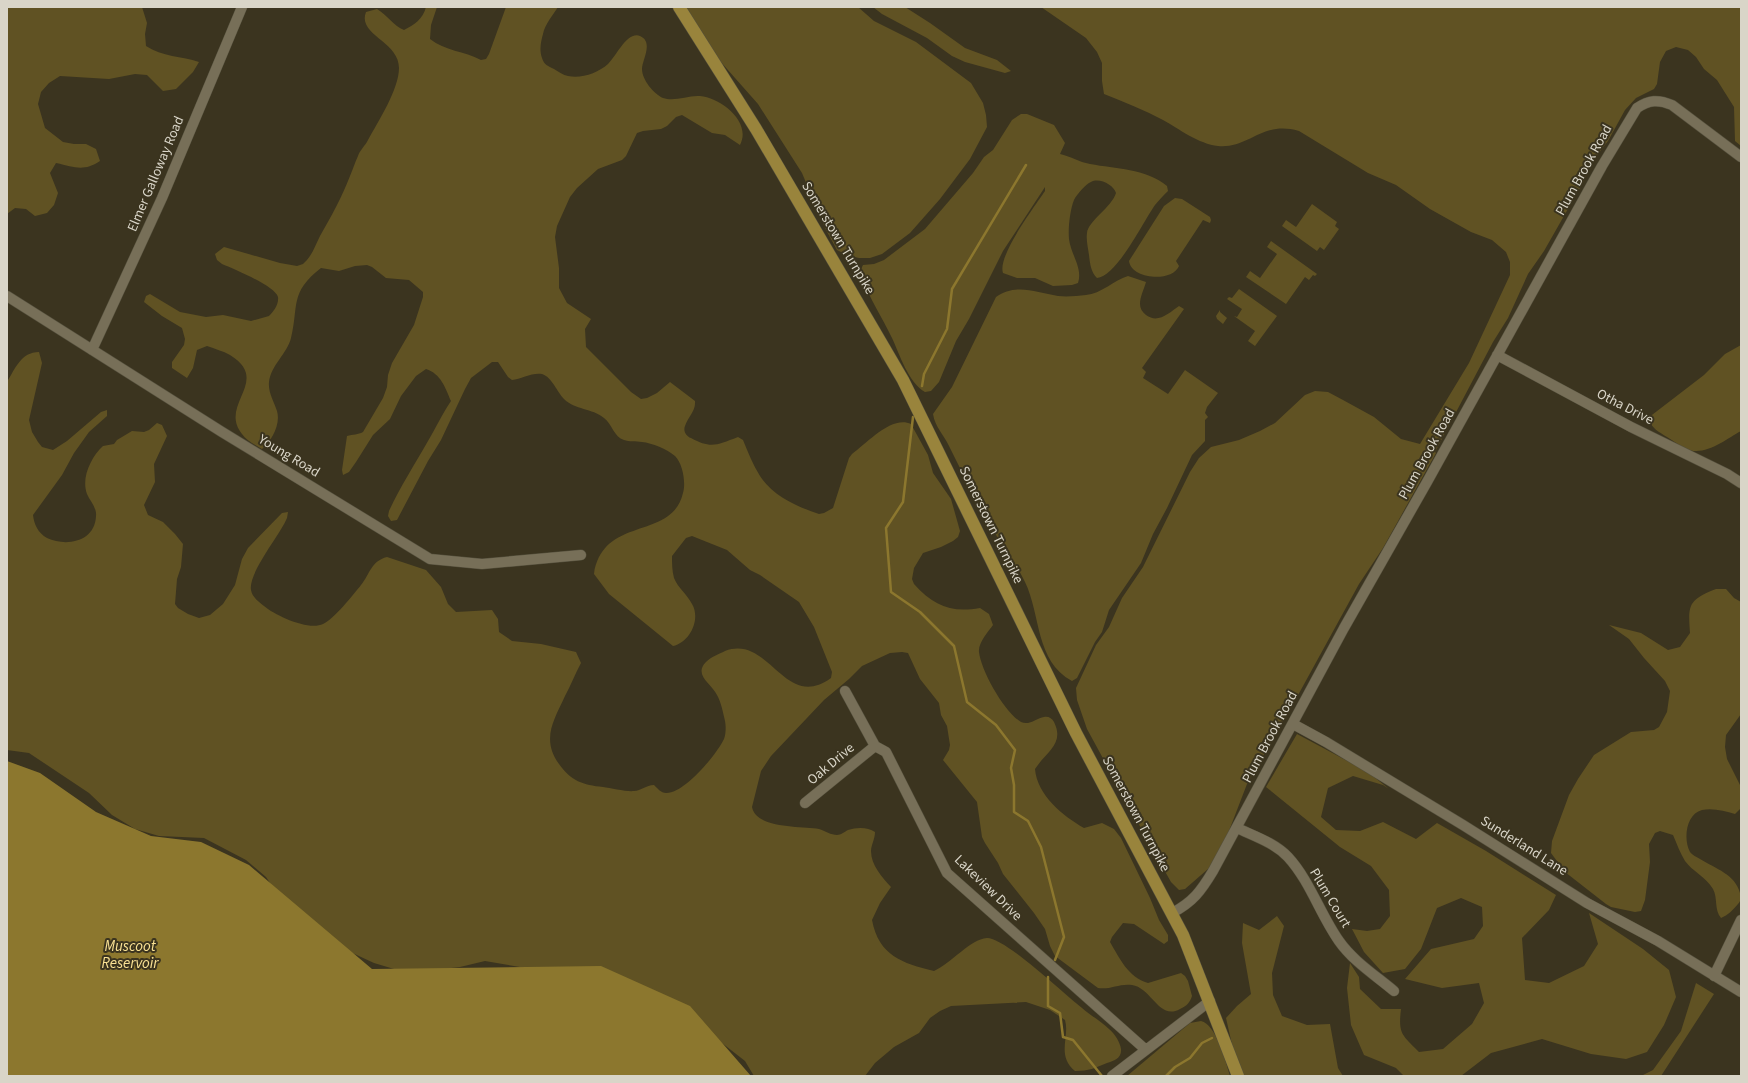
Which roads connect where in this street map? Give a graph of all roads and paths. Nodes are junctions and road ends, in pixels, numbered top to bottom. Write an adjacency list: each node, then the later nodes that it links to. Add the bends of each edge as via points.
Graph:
1 (242, 7): 5 (street, Elmer Galloway Road, via 162,198)
2 (679, 7): 14 (main road, Somerstown Turnpike, via 756,129 904,380 1072,726)
3 (1741, 157): 6 (street, Plum Brook Road, via 1664,102 1653,100 1637,108)
4 (7, 296): 5 (street, Young Road)
5 (92, 350): 8 (street, Young Road, via 430,558 482,564)
6 (1497, 356): 7 (street, Otha Drive); 10 (street, Plum Brook Road)
7 (1741, 483)
8 (581, 555)
9 (844, 691): 11 (street, Lakeview Drive, via 861,717)
10 (1293, 724): 13 (street, Plum Brook Road); 16 (street, Sunderland Lane, via 1463,825 1587,903 1658,941)
11 (875, 746): 12 (street, Oak Drive); 20 (street, Lakeview Drive, via 886,752 947,873)
12 (805, 803)
13 (1238, 828): 14 (street, Plum Brook Road, via 1194,898); 17 (street, Plum Court, via 1274,846 1288,857 1307,884 1340,942 1361,964)
14 (1172, 913): 19 (main road, Somerstown Turnpike)
15 (1741, 920): 16 (street)
16 (1714, 976): 18 (street, Sunderland Lane)
17 (1394, 991)
18 (1741, 992)
19 (1210, 1001): 20 (street); 22 (main road, Somerstown Turnpike)
20 (1146, 1050): 21 (street)
21 (1112, 1076)
22 (1238, 1076)

